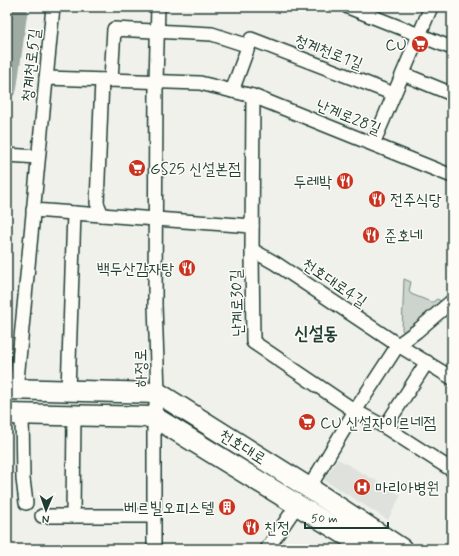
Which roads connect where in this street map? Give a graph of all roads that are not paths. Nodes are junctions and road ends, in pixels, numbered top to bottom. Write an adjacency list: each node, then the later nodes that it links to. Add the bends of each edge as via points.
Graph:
1 (53, 7): 10 (street, 청계천로5길)
2 (158, 7): 5 (street, 하정로)
3 (348, 7): 6 (street)
4 (431, 7): 6 (street)
5 (157, 32): 7 (street, via 212,34); 11 (street, via 114,29); 12 (street, 하정로)
6 (418, 35): 8 (street); 9 (street)
7 (250, 43): 13 (street); 14 (street, 청계천로1길)
8 (452, 48)
9 (403, 74): 14 (street); 15 (street)
10 (46, 78): 11 (street, 난계로28길); 19 (street, 청계천로5길)
11 (106, 80): 12 (street, 난계로28길); 23 (street, via 97,203)
12 (156, 82): 13 (street, 난계로28길, via 200,83); 24 (street, 하정로)
13 (232, 91): 16 (street, 난계로28길)
14 (394, 94): 17 (street)
15 (452, 94)
16 (253, 96): 17 (street, 난계로28길); 25 (street, 난계로30길)
17 (373, 144): 20 (street, 난계로28길)
18 (7, 155): 19 (street)
19 (38, 157): 21 (street, 청계천로5길)
20 (452, 176)
21 (33, 210): 22 (street); 31 (street, 청계천로5길)
22 (74, 213): 23 (street); 32 (street)
23 (102, 215): 24 (street)
24 (156, 219): 25 (street); 33 (street, 하정로)
25 (252, 226): 26 (street, 난계로30길)
26 (252, 250): 28 (street, 천호대로4길); 34 (street, 난계로30길, via 253,342)
27 (452, 301): 28 (street)
28 (398, 345): 29 (street, 천호대로4길); 34 (street)
29 (427, 362): 30 (street, 천호대로4길); 38 (street)
30 (452, 378)
31 (11, 390): 32 (main road)
32 (68, 391): 33 (main road)
33 (158, 393): 37 (street, 하정로); 40 (main road, 천호대로)
34 (356, 411): 38 (street, 난계로30길); 40 (street)
35 (15, 414): 36 (main road, 천호대로); 41 (street)
36 (74, 415): 37 (main road, 천호대로); 44 (street)
37 (154, 417): 42 (main road, 천호대로); 45 (street, 하정로)
38 (385, 427): 39 (street, 난계로30길)
39 (452, 470)
40 (309, 488): 49 (main road, 천호대로)
41 (26, 503)
42 (298, 505): 47 (street); 48 (main road, 천호대로)
43 (42, 516): 44 (street)
44 (73, 516): 45 (street)
45 (154, 516): 46 (street, 하정로)
46 (154, 549)
47 (268, 549)
48 (369, 549)
49 (402, 549)

